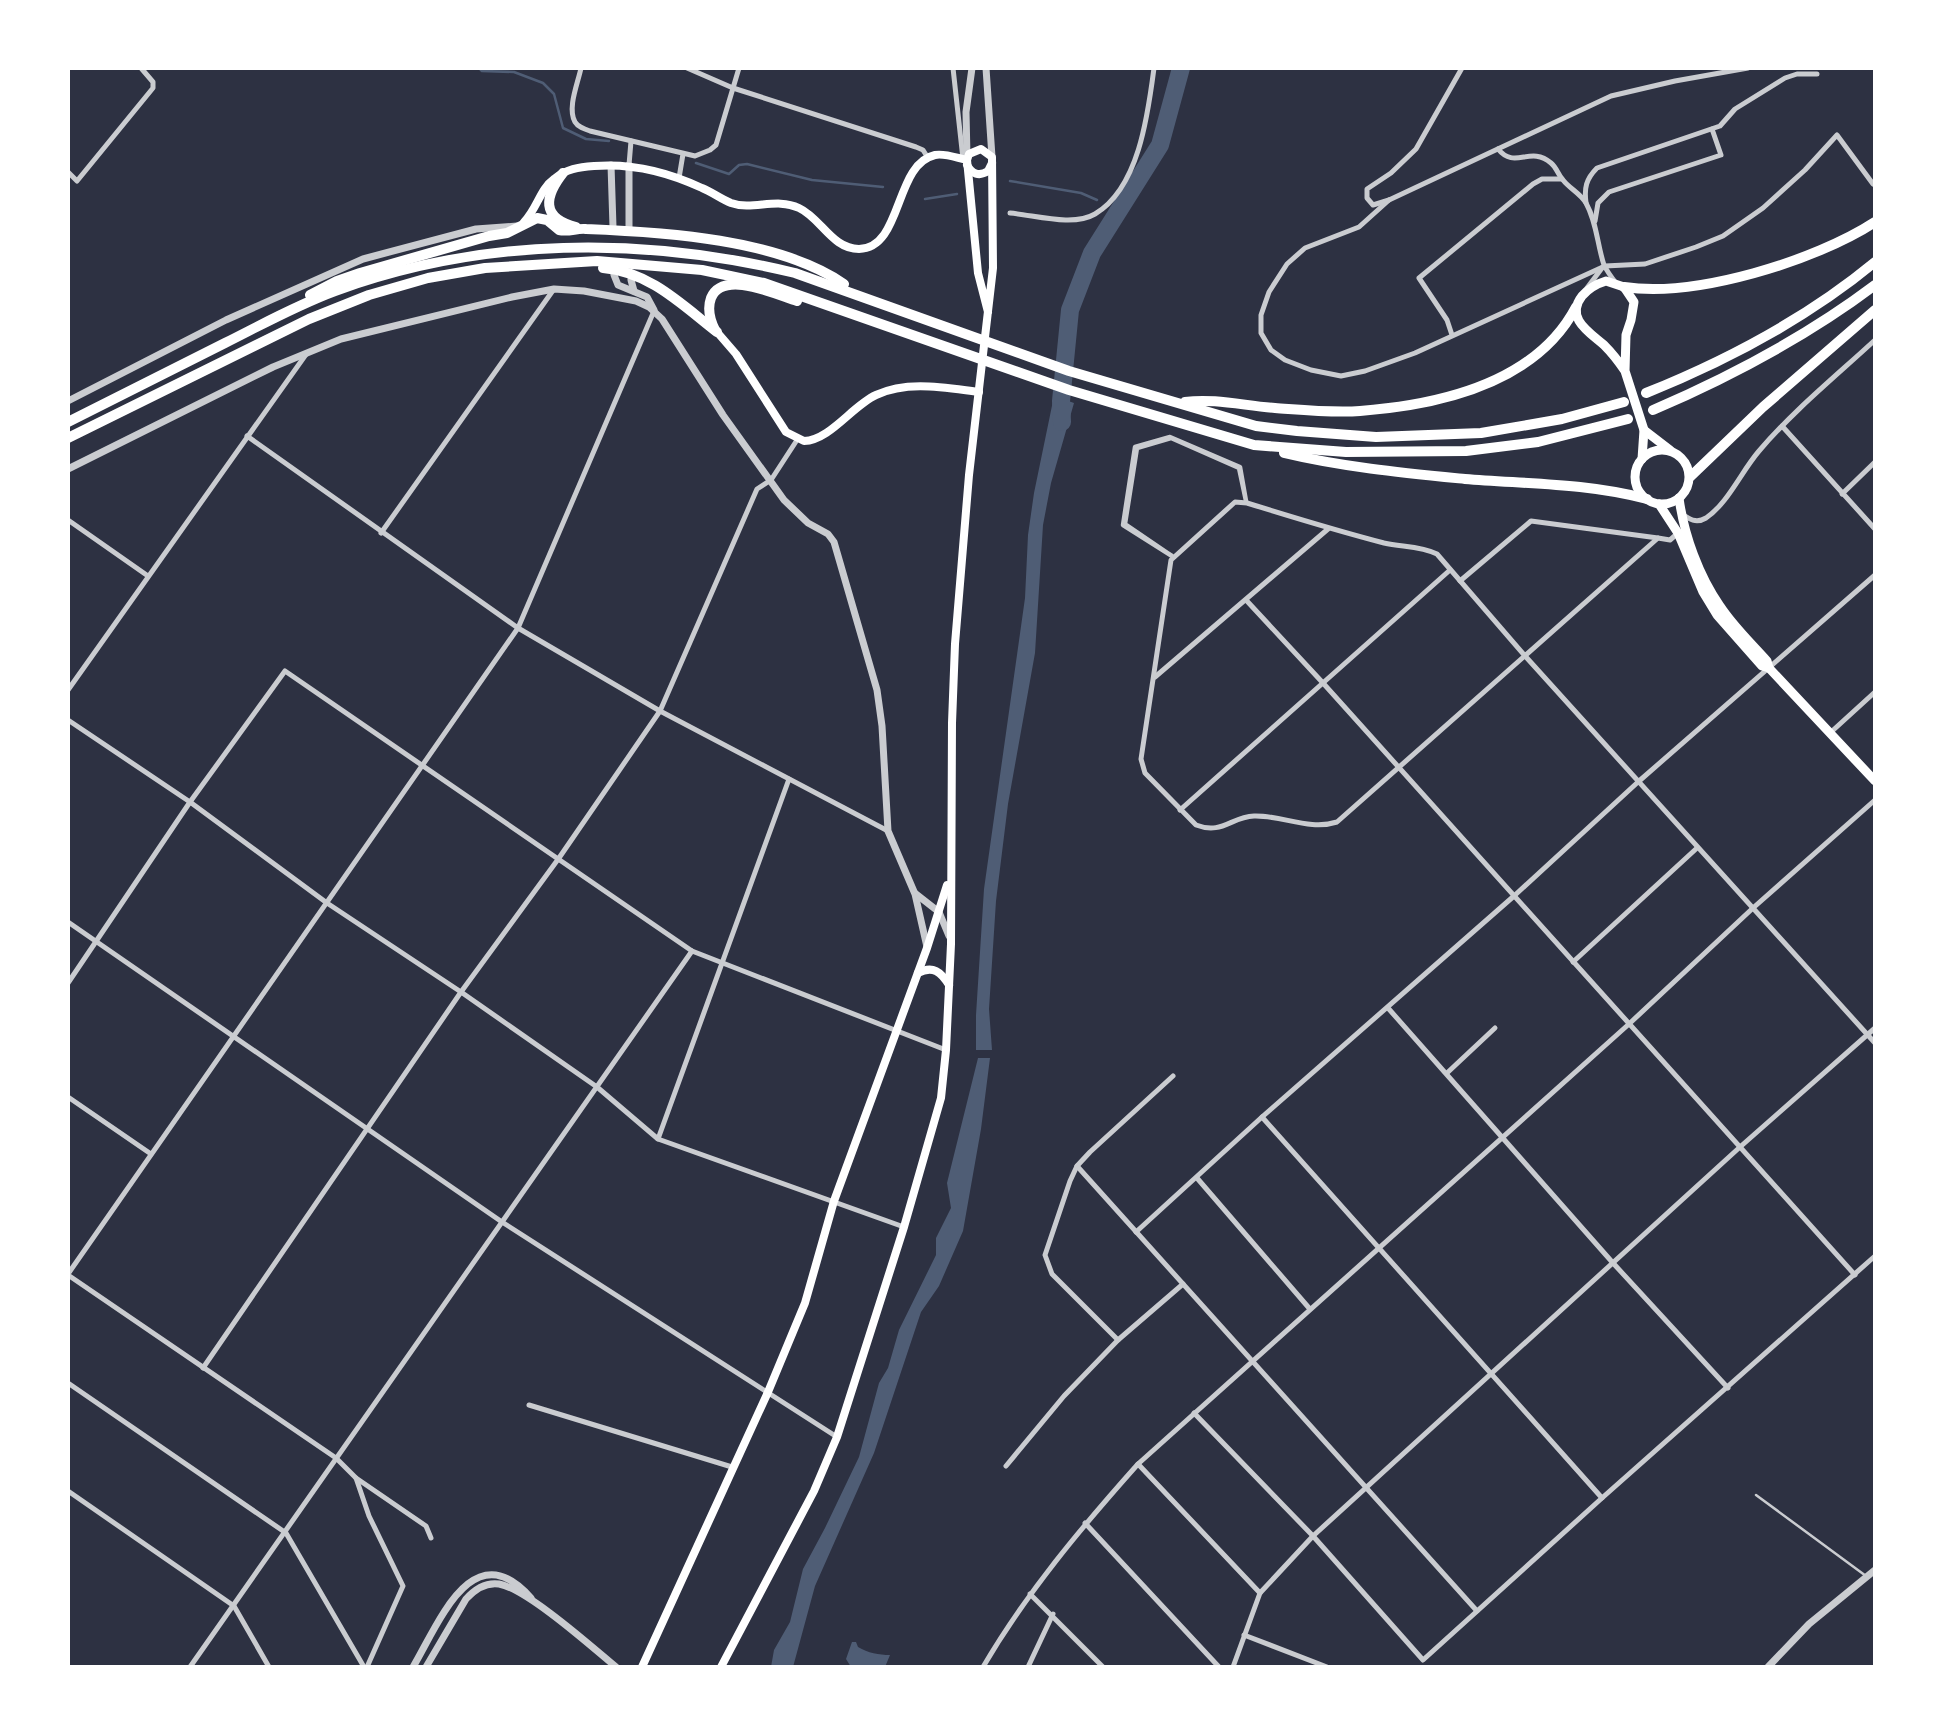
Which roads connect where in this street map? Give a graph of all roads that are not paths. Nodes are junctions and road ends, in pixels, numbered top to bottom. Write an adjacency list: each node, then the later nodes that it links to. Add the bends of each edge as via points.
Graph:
1 (141, 68): 22 (street, via 153,88 77,181)
2 (581, 68): 14 (street, via 574,121 590,131)
3 (687, 68): 12 (street)
4 (738, 68): 12 (street)
5 (953, 68): 18 (street)
6 (972, 68): 18 (street)
7 (986, 68): 19 (street)
8 (1154, 68): 29 (street, via 1141,146 1114,196 1095,214 1077,218)
9 (1462, 68): 27 (street, via 1416,149 1367,189 1373,205)
10 (1748, 68): 15 (street, via 1611,96)
11 (1817, 75): 13 (street, via 1785,78)
12 (733, 88): 16 (street, via 716,145 695,156); 17 (street, via 916,147)
13 (1712, 129): 28 (street, via 1597,168 1585,186); 32 (street, via 1721,155 1609,192 1598,203)
14 (631, 141): 16 (street); 21 (street)
15 (1498, 149): 25 (street, via 1512,159 1541,156); 27 (street)
16 (683, 154): 24 (street)
17 (928, 158): 18 (main road); 24 (main road, via 912,175 881,239 860,249 842,245 797,206 739,205)
18 (966, 160): 19 (main road, via 981,149); 19 (main road, via 978,175 988,172); 50 (main road, via 978,273)
19 (992, 160): 50 (main road, via 993,268)
20 (611, 165): 21 (main road); 23 (main road); 34 (street)
21 (629, 165): 24 (main road); 35 (street)
22 (68, 173)
23 (563, 173): 31 (main road, via 547,185); 33 (highway, via 550,191 551,210 559,221)
24 (679, 178)
25 (1562, 179): 28 (street); 53 (street, via 1533,184 1419,278)
26 (1873, 184): 37 (street, via 1838,135 1785,189 1723,236 1646,264)
27 (1389, 200): 53 (street, via 1359,227 1305,248 1287,264 1269,292 1261,333 1270,350 1285,360 1341,376 1415,353)
28 (1586, 203): 32 (street)
29 (1010, 213)
30 (1875, 222): 40 (highway, via 1820,251 1764,269 1671,289 1646,291)
31 (520, 226): 33 (highway, via 537,218 559,230); 51 (highway, via 337,281); 59 (street, via 476,229 363,259 226,320)
32 (1596, 226): 37 (street)
33 (582, 228): 34 (highway)
34 (608, 228): 45 (highway, via 755,248 832,275)
35 (629, 228)
36 (1875, 262): 58 (highway, via 1797,320)
37 (1605, 266): 40 (street); 44 (street); 53 (street)
38 (605, 268): 39 (highway); 43 (street, via 618,285); 47 (highway, via 653,265 727,273); 68 (highway, via 485,268 401,285 339,306 269,338)
39 (636, 279): 43 (street); 52 (highway, via 675,298)
40 (1620, 285): 44 (main road, via 1606,281); 56 (main road, via 1634,302 1626,335)
41 (1875, 285): 62 (highway, via 1779,350)
42 (554, 289): 49 (street, via 626,299); 55 (street, via 341,339); 85 (street)
43 (634, 291): 49 (street, via 650,300)
44 (1584, 293): 46 (main road)
45 (868, 299): 51 (highway, via 759,263 680,251 599,247 503,251 429,262 365,280); 60 (highway, via 1069,371)
46 (1576, 307): 56 (main road, via 1583,329 1613,354); 60 (highway, via 1536,356 1515,370 1452,396 1359,411)
47 (843, 310): 52 (highway, via 730,284 711,297 709,315); 70 (highway, via 1069,390)
48 (1875, 310): 75 (highway)
49 (654, 311): 76 (street); 94 (street)
50 (988, 312): 57 (main road)
51 (284, 314): 64 (highway)
52 (717, 332): 69 (main road, via 786,432)
53 (1452, 335)
54 (1875, 340): 65 (street)
55 (309, 351): 67 (street); 74 (street)
56 (1625, 371): 66 (main road)
57 (979, 392): 69 (main road, via 894,389 871,398 817,439); 115 (main road, via 955,644)
58 (1646, 393)
59 (68, 401)
60 (1179, 402): 61 (highway, via 1256,426 1389,437 1481,433)
61 (1624, 402)
62 (1653, 410)
63 (1628, 419): 70 (highway, via 1538,442 1466,451 1346,452)
64 (68, 422)
65 (1782, 426): 77 (street); 81 (street, via 1716,510 1701,521)
66 (1644, 430): 71 (main road); 72 (main road)
67 (247, 436): 85 (street); 91 (street)
68 (68, 438)
69 (797, 440): 76 (street)
70 (1254, 445): 79 (highway, via 1346,464 1594,488)
71 (1672, 452): 72 (main road, via 1656,451); 75 (main road, via 1685,462)
72 (1642, 459): 79 (main road, via 1636,480)
73 (1875, 462): 77 (street)
74 (68, 468)
75 (1689, 477): 78 (main road)
76 (771, 480): 101 (street, via 757,489); 112 (street, via 784,500 834,542 877,690)
77 (1842, 494): 84 (street)
78 (1679, 498): 80 (main road); 81 (main road)
79 (1647, 499): 80 (main road)
80 (1658, 504): 86 (main road)
81 (1681, 513): 96 (main road, via 1720,608)
82 (68, 520): 91 (street)
83 (1328, 529): 89 (street, via 1427,549); 93 (street); 97 (street, via 1234,502 1171,560)
84 (1875, 529)
85 (381, 533): 94 (street)
86 (1678, 533): 87 (street, via 1670,540); 96 (main road, via 1717,615 1762,666)
87 (1658, 538): 92 (street, via 1531,521); 95 (street)
88 (1172, 556): 88 (street, via 1124,525 1135,447 1170,437 1240,467 1246,501 1239,468 1171,438 1137,448 1125,524)
89 (1450, 570): 92 (street); 98 (street)
90 (1875, 575): 96 (street)
91 (148, 576): 99 (street)
92 (1461, 580): 95 (street)
93 (1245, 600): 97 (street); 98 (street)
94 (517, 628): 101 (street); 104 (street)
95 (1526, 657): 105 (street); 108 (street)
96 (1769, 668): 103 (main road); 108 (street)
97 (1155, 677): 111 (street, via 1141,759 1145,773)
98 (1323, 682): 105 (street); 111 (street)
99 (68, 690)
100 (1875, 692): 103 (street)
101 (660, 711): 106 (street); 114 (street)
102 (68, 720): 110 (street)
103 (1830, 733): 107 (main road)
104 (422, 764): 110 (street, via 285,671); 114 (street); 118 (street)
105 (1398, 768): 111 (street, via 1336,822 1326,825 1256,816 1206,829); 117 (street)
106 (789, 779): 112 (street); 126 (street)
107 (1875, 781)
108 (1638, 782): 113 (street); 117 (street)
109 (1875, 800): 119 (street)
110 (190, 802): 118 (street); 122 (street)
111 (1180, 810)
112 (888, 831): 116 (street)
113 (1697, 848): 119 (street); 127 (street)
114 (559, 858): 125 (street); 131 (street)
115 (950, 875): 120 (main road); 123 (main road)
116 (915, 894): 120 (street); 124 (street)
117 (1514, 896): 127 (street); 132 (street)
118 (327, 903): 131 (street); 137 (street)
119 (1753, 908): 133 (street); 138 (street)
120 (939, 912): 123 (street); 124 (main road)
121 (68, 922): 122 (street)
122 (97, 942): 129 (street); 137 (street)
123 (951, 944): 130 (main road)
124 (927, 948): 128 (main road)
125 (692, 951): 126 (street); 143 (street)
126 (720, 962): 136 (street); 148 (street)
127 (1573, 962): 133 (street)
128 (918, 973): 130 (main road, via 938,971); 136 (main road)
129 (68, 983)
130 (950, 985): 140 (main road)
131 (461, 992): 143 (street); 146 (street)
132 (1388, 1008): 141 (street); 145 (street)
133 (1629, 1024): 147 (street); 149 (street)
134 (1495, 1028): 141 (street)
135 (1875, 1028): 138 (street)
136 (897, 1031): 140 (street); 153 (main road)
137 (234, 1035): 146 (street); 150 (street)
138 (1868, 1035): 139 (street); 149 (street)
139 (1875, 1043)
140 (946, 1050): 155 (main road, via 941,1098)
141 (1447, 1073): 147 (street)
142 (1173, 1076): 151 (street)
143 (597, 1087): 148 (street); 154 (street)
144 (68, 1097): 150 (street)
145 (1262, 1117): 152 (street); 157 (street)
146 (367, 1129): 154 (street); 166 (street)
147 (1502, 1138): 157 (street); 159 (street)
148 (658, 1139): 153 (street)
149 (1740, 1147): 159 (street); 161 (street)
150 (151, 1154): 160 (street)
151 (1077, 1166): 156 (street); 164 (street, via 1045,1255 1052,1274)
152 (1196, 1178): 156 (street); 163 (street)
153 (834, 1201): 155 (street); 170 (main road, via 805,1303)
154 (502, 1222): 170 (street); 174 (street)
155 (904, 1227): 173 (main road)
156 (1136, 1232): 162 (street)
157 (1378, 1249): 163 (street); 167 (street)
158 (1875, 1256): 161 (street)
159 (1613, 1263): 167 (street); 169 (street)
160 (68, 1275): 166 (street)
161 (1855, 1275): 169 (street)
162 (1183, 1284): 164 (street); 165 (street)
163 (1310, 1308): 165 (street)
164 (1118, 1340): 176 (street)
165 (1251, 1360): 172 (street); 179 (street)
166 (203, 1368): 174 (street)
167 (1490, 1374): 179 (street); 182 (street)
168 (68, 1383): 184 (street)
169 (1728, 1388): 182 (street)
170 (768, 1392): 173 (street); 177 (main road)
171 (529, 1405): 177 (street)
172 (1194, 1413): 175 (street); 185 (street)
173 (837, 1437): 203 (main road, via 814,1491)
174 (337, 1458): 178 (street); 184 (street)
175 (1138, 1464): 183 (street); 190 (street)
176 (1006, 1466)
177 (732, 1467): 202 (main road)
178 (356, 1478): 186 (street, via 426,1526); 198 (street, via 403,1586)
179 (1366, 1487): 185 (street); 193 (street)
180 (68, 1491): 192 (street)
181 (1756, 1495): 188 (lane)
182 (1602, 1497): 193 (street)
183 (1085, 1523): 191 (street); 207 (street)
184 (286, 1533): 192 (street); 198 (street)
185 (1312, 1536): 190 (street); 193 (street, via 1423,1660)
186 (431, 1538)
187 (1875, 1570): 188 (street)
188 (1866, 1576): 210 (street, via 1809,1624)
189 (518, 1589): 199 (street, via 510,1579 492,1574 463,1586); 200 (street, via 493,1584 473,1591); 201 (street)
190 (1260, 1593): 195 (street)
191 (1030, 1594): 194 (street); 204 (street)
192 (234, 1605): 196 (street); 197 (street)
193 (1477, 1611)
194 (1053, 1614): 205 (street); 206 (street)
195 (1244, 1635): 208 (street); 209 (street)
196 (190, 1667)
197 (269, 1667)
198 (365, 1667)
199 (413, 1667)
200 (426, 1667)
201 (617, 1667)
202 (642, 1667)
203 (721, 1667)
204 (983, 1667)
205 (1028, 1667)
206 (1103, 1667)
207 (1219, 1667)
208 (1233, 1667)
209 (1327, 1667)
210 (1768, 1667)

